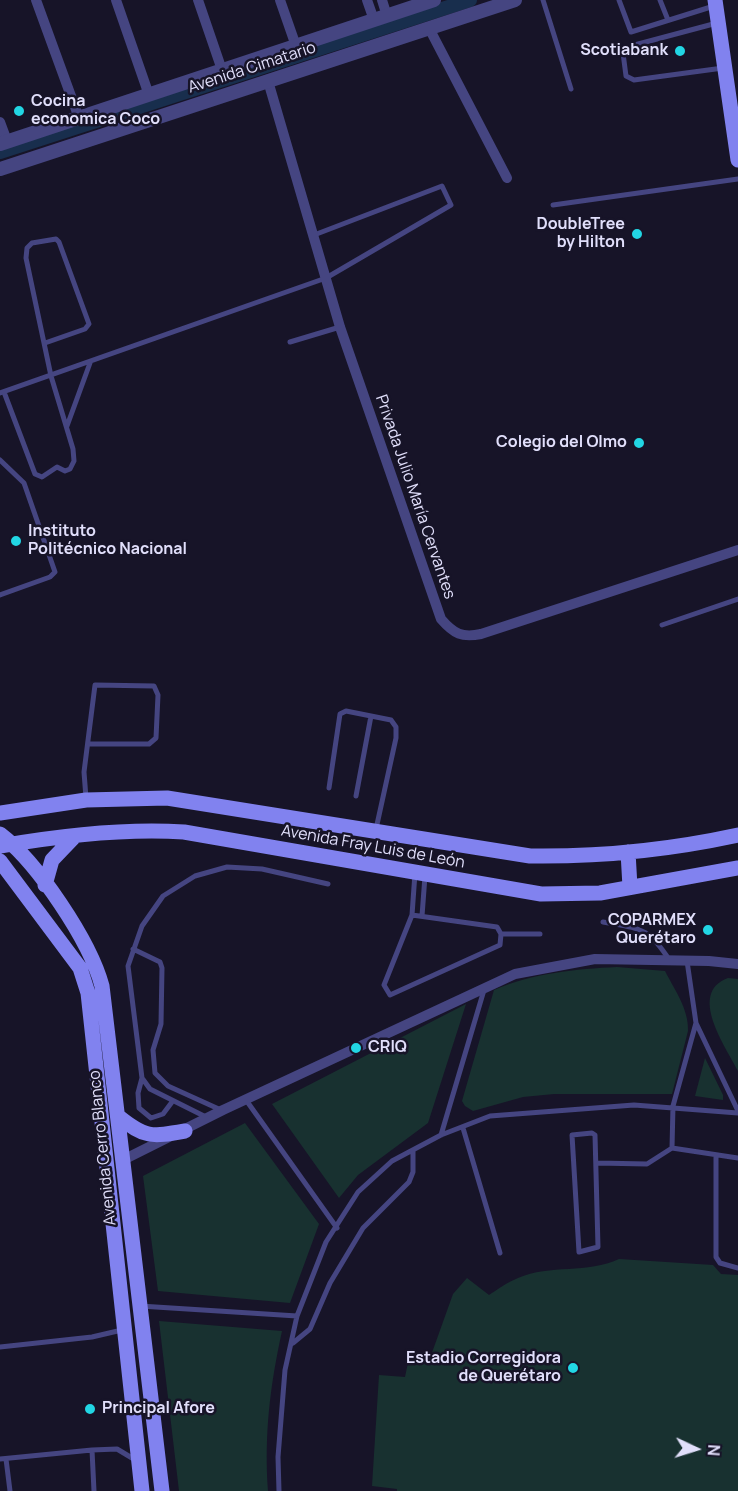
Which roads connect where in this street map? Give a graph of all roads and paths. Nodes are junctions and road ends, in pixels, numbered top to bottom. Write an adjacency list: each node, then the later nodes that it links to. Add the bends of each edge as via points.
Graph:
1 (36, 0): 23 (street)
2 (116, 0): 22 (street)
3 (198, 0): 19 (street)
4 (280, 0): 17 (street)
5 (367, 0): 13 (street)
6 (382, 0): 13 (street)
7 (435, 0): 13 (street, Avenida Cimatario)
8 (515, 0): 16 (street, Avenida Cimatario)
9 (543, 0): 21 (lane)
10 (619, 0): 14 (lane, via 631,32)
11 (660, 0): 14 (lane)
12 (716, 3): 14 (lane); 15 (main road)
13 (381, 18): 17 (street, Avenida Cimatario)
14 (668, 20)
15 (719, 23): 18 (main road); 18 (lane, via 627,47 623,53 626,76 634,80)
16 (429, 28): 20 (street, Avenida Cimatario); 28 (street)
17 (296, 46): 19 (street, Avenida Cimatario)
18 (725, 68): 26 (main road)
19 (222, 70): 22 (street, Avenida Cimatario)
20 (267, 81): 27 (street, Avenida Cimatario); 31 (street, Privada Julio María Cervantes)
21 (571, 89)
22 (149, 94): 23 (street, Avenida Cimatario)
23 (79, 118): 25 (street, Avenida Cimatario)
24 (0, 122): 25 (street)
25 (4, 143)
26 (738, 160)
27 (0, 169)
28 (507, 178)
29 (738, 179): 30 (lane)
30 (553, 205)
31 (313, 235): 32 (street, Privada Julio María Cervantes); 32 (lane, via 442,186 451,205)
32 (326, 278): 33 (street, Privada Julio María Cervantes); 36 (lane)
33 (340, 327): 34 (lane); 41 (street, Privada Julio María Cervantes, via 441,619 456,634 481,634)
34 (290, 342)
35 (45, 343): 35 (lane, via 85,329 89,324 56,239 32,243 26,252); 37 (lane)
36 (90, 363): 37 (lane); 39 (lane)
37 (51, 376): 38 (lane); 39 (lane)
38 (2, 392): 39 (lane, via 35,474 42,477 57,467 70,469 73,448)
39 (66, 427)
40 (0, 460): 42 (lane, via 24,483 55,572 51,577)
41 (738, 550)
42 (0, 595)
43 (738, 599): 44 (lane)
44 (662, 625)
45 (371, 716): 47 (lane, via 346,711 340,714); 48 (lane); 51 (lane, via 391,720 396,727)
46 (88, 744): 46 (lane, via 149,744 156,738 158,695 154,686 95,685); 49 (lane)
47 (329, 788)
48 (356, 796)
49 (86, 800): 50 (main road, Avenida Fray Luis de León); 51 (main road, Avenida Fray Luis de León, via 167,798)
50 (0, 813)
51 (375, 831): 56 (main road, Avenida Fray Luis de León, via 530,856)
52 (0, 834): 55 (main road, Avenida Cerro Blanco)
53 (738, 835): 56 (main road, Avenida Fray Luis de León)
54 (74, 837): 55 (main road, Avenida Fray Luis de León); 59 (main road, Avenida Fray Luis de León, via 184,832); 61 (main road, via 52,860)
55 (6, 845): 61 (main road, Avenida Cerro Blanco)
56 (628, 852): 62 (main road)
57 (0, 861): 98 (main road, Avenida Cerro Blanco, via 81,968 88,993)
58 (738, 868): 62 (main road, Avenida Fray Luis de León)
59 (420, 872): 62 (main road, Avenida Fray Luis de León, via 541,894 572,895); 63 (lane); 64 (lane)
60 (328, 884): 68 (lane, via 262,869 227,867 195,876 163,896)
61 (45, 885): 82 (main road, Avenida Cerro Blanco, via 96,964)
62 (630, 887)
63 (412, 915): 64 (lane); 66 (lane, via 384,986 390,994 500,945)
64 (422, 916): 66 (lane, via 497,927)
65 (603, 922): 69 (lane, via 643,929)
66 (501, 934): 67 (lane)
67 (540, 934)
68 (132, 949): 74 (lane, via 128,966); 75 (lane, via 160,962 162,968 161,1024)
69 (670, 961): 70 (street); 72 (street, via 595,959 515,974)
70 (687, 961): 71 (street); 73 (lane)
71 (738, 964)
72 (484, 987): 77 (street); 86 (lane)
73 (696, 1023): 79 (lane); 81 (lane)
74 (138, 1049): 75 (lane); 76 (lane)
75 (153, 1050): 80 (lane, via 155,1073 168,1086)
76 (142, 1078): 78 (lane, via 150,1089); 78 (lane, via 139,1108 151,1118 163,1114)
77 (246, 1100): 80 (street); 93 (lane)
78 (172, 1101): 83 (lane)
79 (673, 1106): 81 (lane); 84 (lane, via 634,1105 490,1116); 87 (lane)
80 (223, 1110): 83 (street)
81 (738, 1112)
82 (118, 1116): 85 (main road, via 147,1136); 91 (main road, Avenida Cerro Blanco)
83 (209, 1118): 85 (street)
84 (464, 1128): 86 (lane); 94 (lane)
85 (185, 1131): 91 (street)
86 (441, 1135): 88 (lane)
87 (672, 1148): 89 (lane); 92 (lane, via 647,1164)
88 (413, 1151): 93 (lane, via 392,1161 358,1192); 99 (lane, via 413,1172 408,1182 363,1228 330,1282 310,1329)
89 (717, 1155): 90 (lane); 95 (lane, via 716,1257 720,1263)
90 (738, 1158)
91 (123, 1160): 96 (main road, Avenida Cerro Blanco)
92 (597, 1163): 92 (lane, via 595,1136 574,1134 579,1252 598,1247)
93 (337, 1228): 97 (lane, via 326,1242)
94 (500, 1253)
95 (738, 1268)
96 (139, 1306): 97 (lane); 107 (main road, Avenida Cerro Blanco)
97 (297, 1316): 99 (lane)
98 (124, 1330): 100 (lane); 103 (main road, Avenida Cerro Blanco)
99 (292, 1343): 108 (lane, via 285,1370)
100 (0, 1347)
101 (92, 1450): 102 (lane); 103 (lane, via 117,1449); 105 (lane)
102 (3, 1459): 104 (lane)
103 (138, 1462): 106 (main road, Avenida Cerro Blanco)
104 (10, 1491)
105 (94, 1491)
106 (142, 1491)
107 (162, 1491)
108 (279, 1491)

